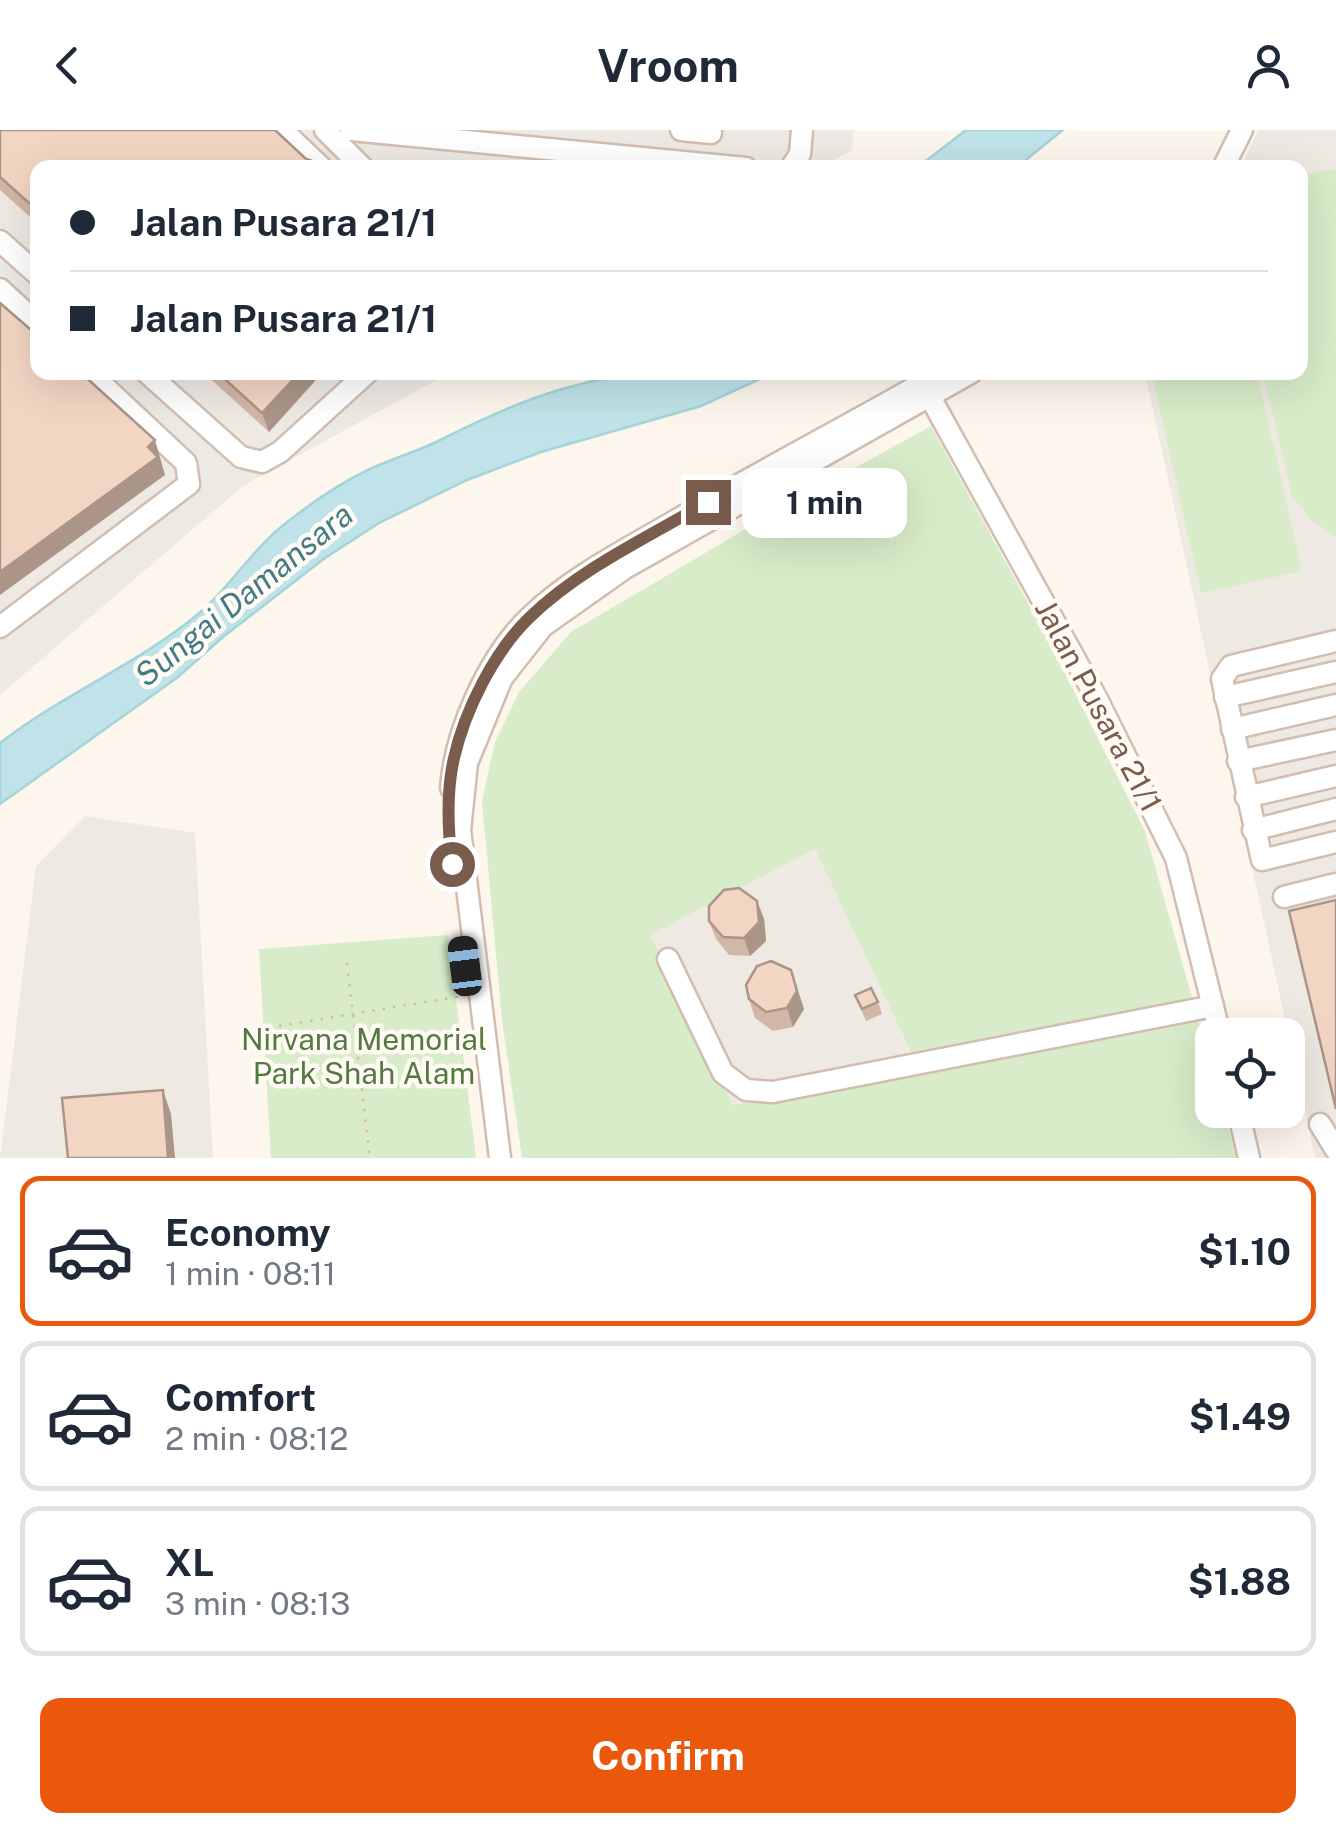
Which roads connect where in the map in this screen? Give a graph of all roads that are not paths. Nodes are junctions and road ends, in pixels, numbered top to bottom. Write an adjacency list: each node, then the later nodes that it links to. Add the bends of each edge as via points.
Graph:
1 (282, 130): 9 (street)
2 (325, 130): 10 (street)
3 (351, 130): 11 (street)
4 (681, 130): 8 (street)
5 (802, 130): 12 (street)
6 (1227, 130): 13 (street)
7 (1242, 130): 14 (street)
8 (710, 134)
9 (314, 160)
10 (354, 160)
11 (663, 160)
12 (796, 160)
13 (1214, 160)
14 (1227, 160)
15 (0, 242): 16 (street)
16 (30, 268)
17 (0, 289): 18 (street)
18 (30, 317)
19 (97, 380): 25 (street, via 186,464 189,484)
20 (155, 380): 21 (street, via 240,457 262,462)
21 (359, 380)
22 (935, 380): 24 (street)
23 (952, 380): 24 (street)
24 (926, 390): 41 (street, Jalan Pusara 21/1, via 1096,697 1176,858); 46 (street, via 771,466 571,584 528,619 501,653 453,760 448,831); 47 (street, via 624,568 543,626 502,678 467,764 460,830)
25 (0, 626)
26 (1336, 642): 28 (street, via 1231,666 1222,678)
27 (1336, 672): 28 (street)
28 (1225, 697): 30 (street)
29 (1336, 705): 30 (street)
30 (1232, 729): 32 (street)
31 (1336, 740): 32 (street)
32 (1238, 762): 34 (street)
33 (1336, 776): 34 (street)
34 (1246, 797): 36 (street)
35 (1336, 809): 36 (street)
36 (1253, 830): 37 (street, via 1262,860)
37 (1336, 842)
38 (1336, 884): 39 (street)
39 (1284, 897)
40 (668, 959): 41 (street, via 723,1073 746,1090 773,1092)
41 (1213, 1006): 42 (street, Jalan Pusara 21/1)
42 (1216, 1018)
43 (1320, 1124): 45 (street)
44 (1242, 1128): 48 (street)
45 (1336, 1150)
46 (486, 1158)
47 (500, 1158)
48 (1249, 1158)

